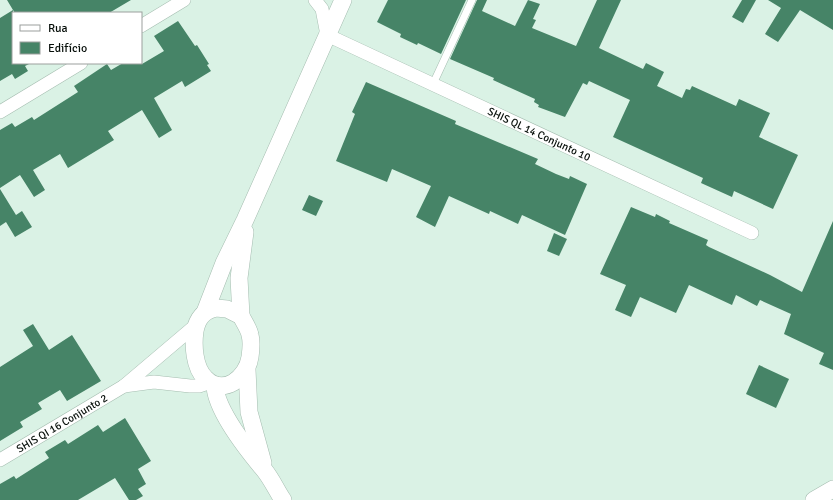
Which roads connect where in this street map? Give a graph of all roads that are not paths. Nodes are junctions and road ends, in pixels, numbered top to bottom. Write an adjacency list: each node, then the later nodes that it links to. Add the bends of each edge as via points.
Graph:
1 (184, 0): 5 (street)
2 (315, 0): 6 (street, via 322,9)
3 (343, 0): 6 (street)
4 (472, 0): 8 (lane)
5 (142, 25)
6 (327, 35): 8 (street, SHIS QL 14 Conjunto 10); 10 (street)
7 (79, 64): 9 (street)
8 (433, 84): 11 (street, SHIS QL 14 Conjunto 10)
9 (0, 112)
10 (245, 220): 12 (street, via 239,272); 13 (street)
11 (752, 233)
12 (241, 316): 13 (street, via 227,309 216,308); 14 (street, via 251,340)
13 (201, 318): 15 (street, via 194,349 203,377); 16 (street, SHIS QI 16 Conjunto 2)
14 (247, 370): 15 (street, via 233,384); 18 (street, via 249,412)
15 (213, 383): 16 (street, SHIS QI 16 Conjunto 2, via 190,386 154,382); 18 (street, via 225,414 254,460)
16 (124, 386): 17 (street, SHIS QI 16 Conjunto 2)
17 (0, 460)
18 (265, 471): 20 (street)
19 (833, 489): 21 (street)
20 (283, 500)
21 (814, 500)

